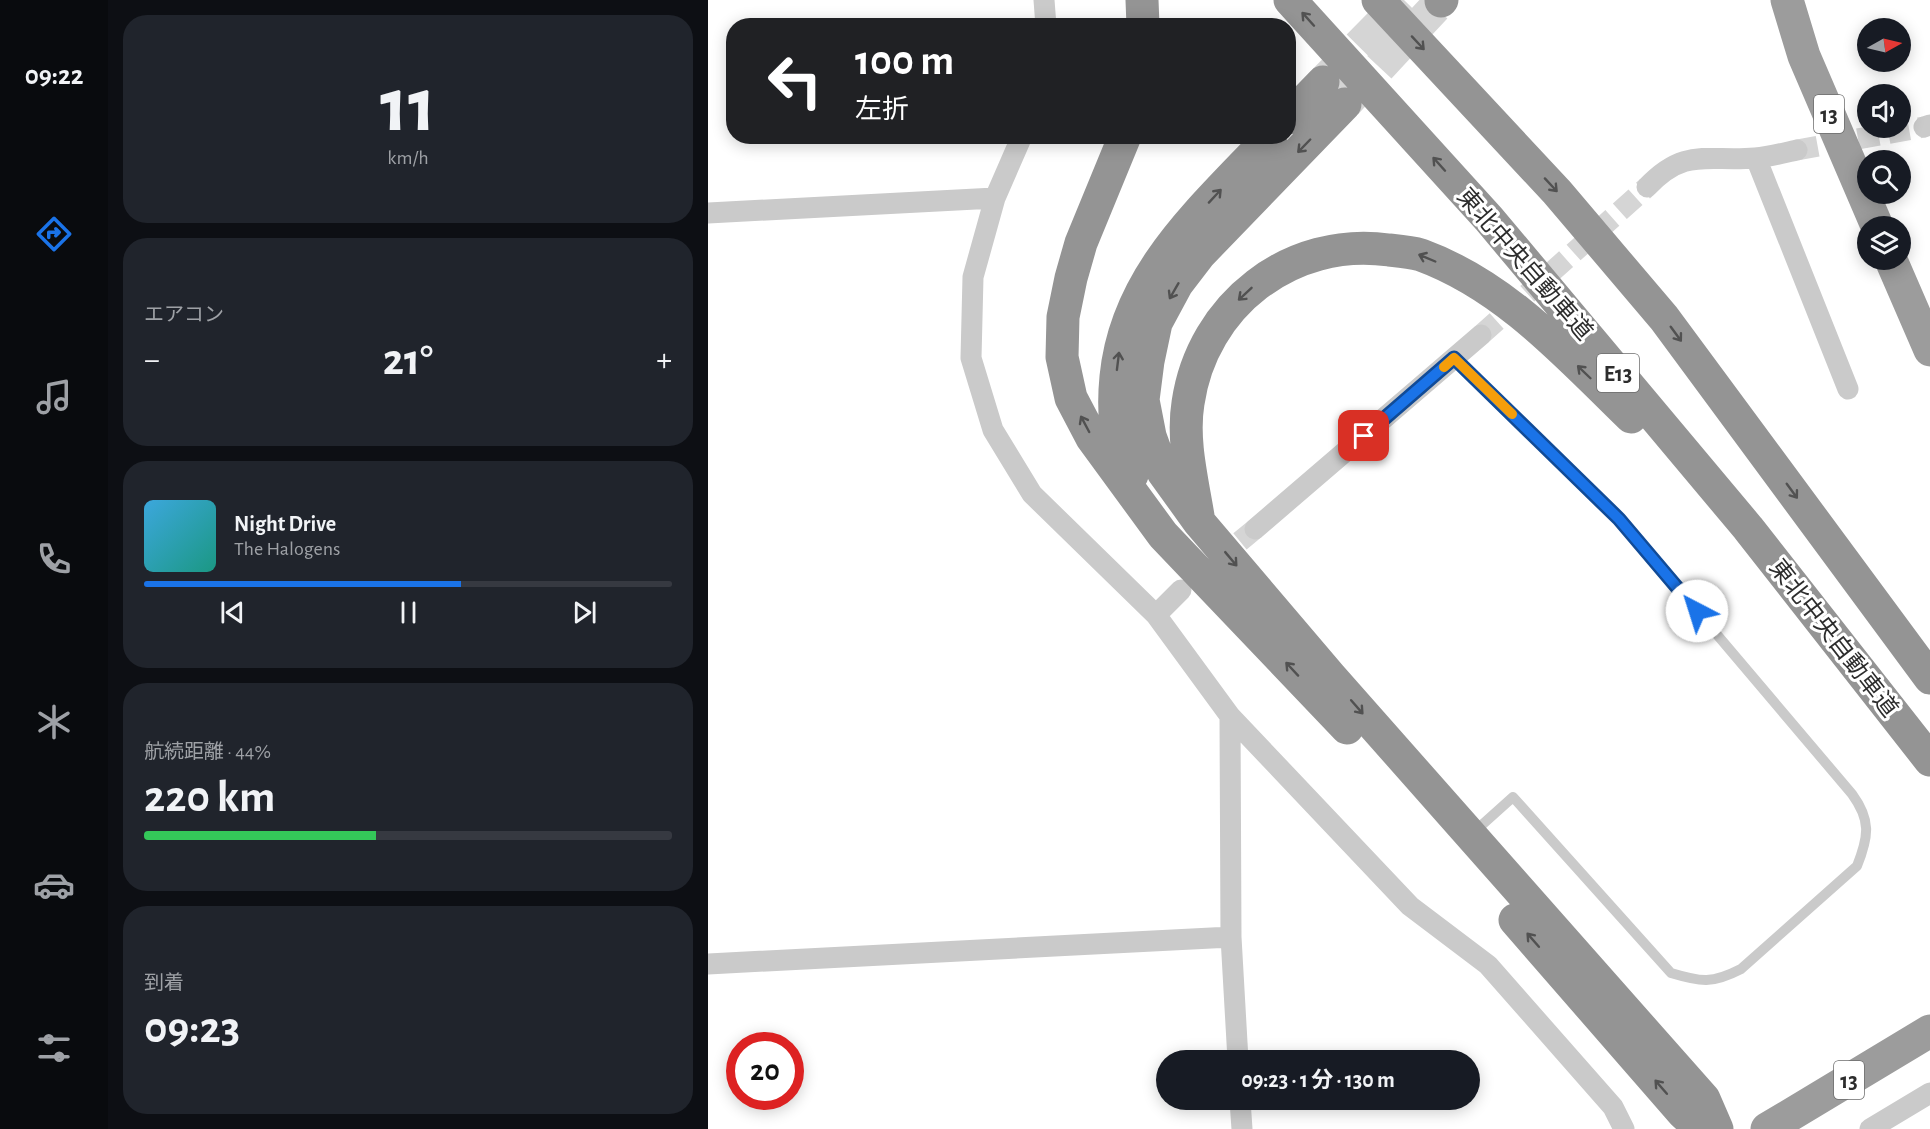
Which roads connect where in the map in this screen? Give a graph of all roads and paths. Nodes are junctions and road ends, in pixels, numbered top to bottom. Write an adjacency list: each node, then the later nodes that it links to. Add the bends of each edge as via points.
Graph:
1 (1044, 0): 6 (street)
2 (1142, 0): 7 (highway)
3 (1290, 0): 26 (highway, 東北中央自動車道 / E13, one-way to 3, via 1489,219)
4 (1378, 0): 31 (highway, one-way to 31, via 1557,192 1664,318)
5 (1787, 0): 19 (highway, 13, via 1804,56)
6 (1045, 18)
7 (1143, 18)
8 (1296, 114): 9 (highway, one-way to 9, via 1334,93)
9 (1296, 139)
10 (1019, 144): 17 (street)
11 (1122, 144): 28 (highway, one-way to 11, via 1092,438 1071,398 1062,357 1063,316 1081,243)
12 (1263, 144): 28 (highway, one-way to 12, via 1134,480 1119,439 1114,396 1124,330 1141,290 1161,258)
13 (1292, 144): 25 (highway, one-way to 25, via 1177,284 1156,323 1143,400 1150,436 1163,472)
14 (1797, 150): 15 (street)
15 (1756, 158): 16 (street, via 1687,158 1665,169); 24 (street)
16 (1647, 187)
17 (995, 198): 18 (street); 30 (street, via 974,277 970,358 993,430 1032,494)
18 (708, 213)
19 (1873, 216)
20 (1895, 270): 22 (highway)
21 (1481, 335): 23 (street)
22 (1930, 350)
23 (1454, 358): 27 (street); 34 (lane, via 1619,519 1852,794 1865,812 1867,828 1857,866 1741,969 1720,980 1698,981 1671,973 1513,796)
24 (1848, 389)
25 (1199, 522): 26 (highway, one-way to 25, via 1538,328 1494,293 1460,272 1418,254 1373,248 1333,250 1258,282 1213,330 1197,364 1188,404 1187,449); 34 (highway, one-way to 34)
26 (1748, 528): 33 (highway, 東北中央自動車道 / E13)
27 (1255, 529)
28 (1163, 535): 43 (highway, one-way to 28, via 1355,737)
29 (1181, 590): 30 (street)
30 (1156, 615): 32 (street)
31 (1930, 678)
32 (1230, 716): 35 (street); 42 (street, via 1410,906 1488,964 1613,1107)
33 (1930, 760)
34 (1471, 836): 44 (highway, via 1704,1099)
35 (1231, 937): 36 (street); 38 (street)
36 (708, 964)
37 (1930, 1031): 45 (highway, 13)
38 (1237, 1050)
39 (1930, 1093): 46 (street)
40 (1241, 1110): 41 (street)
41 (1242, 1129)
42 (1624, 1129)
43 (1701, 1129)
44 (1717, 1129)
45 (1767, 1129)
46 (1870, 1129)

